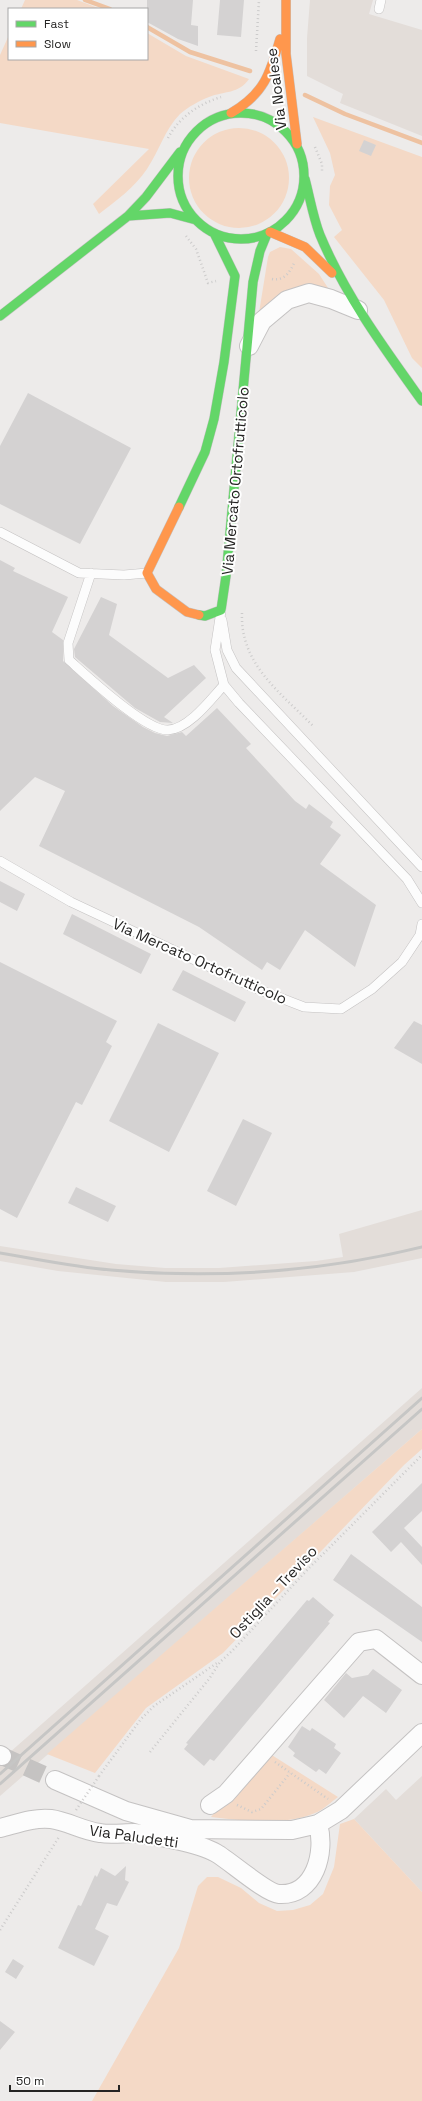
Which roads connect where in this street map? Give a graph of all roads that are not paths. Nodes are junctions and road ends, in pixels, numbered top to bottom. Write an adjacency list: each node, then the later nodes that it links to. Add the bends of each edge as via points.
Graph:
1 (286, 0): 2 (main road, Via Noalese)
2 (283, 30): 3 (main road, Via Noalese, via 269,75 260,92 249,103); 5 (main road, Via Noalese)
3 (232, 113): 4 (main road, Via Noalese, via 218,116 206,123); 5 (main road, Via Noalese, via 244,112 269,118)
4 (187, 143): 7 (main road, via 146,197); 8 (main road, Via Noalese, via 181,156 178,183 181,197)
5 (297, 144): 6 (main road, Via Noalese, via 303,161)
6 (305, 180): 10 (main road, Via Noalese, via 302,196 295,210 284,223); 11 (main road, Via Noalese, via 320,235)
7 (128, 216): 8 (main road, via 166,211 183,214); 13 (main road)
8 (196, 220): 9 (main road, Via Noalese)
9 (214, 233): 10 (main road, Via Noalese, via 231,239 249,239); 17 (main road, Via Mercato Ortofrutticolo, via 235,276 214,418 205,452)
10 (268, 233): 11 (main road, Via Noalese, via 305,247); 14 (main road, Via Mercato Ortofrutticolo, via 260,251 253,282)
11 (346, 287): 12 (main road, Via Noalese)
12 (358, 310): 14 (street, Via Mercato Ortofrutticolo, via 309,293 287,300 262,321); 15 (main road, Via Noalese)
13 (0, 316)
14 (247, 351): 19 (main road, Via Mercato Ortofrutticolo)
15 (422, 402)
16 (0, 532): 18 (lane, via 79,573)
17 (146, 573): 18 (lane); 19 (main road, via 156,589 187,612 205,616)
18 (91, 574): 20 (lane, via 68,642 69,660 96,685 150,726 168,730 192,720)
19 (221, 610): 20 (lane, Via Mercato Ortofrutticolo, via 215,650); 22 (lane, via 227,650 236,668)
20 (224, 685): 23 (lane, Via Mercato Ortofrutticolo, via 239,704 407,878)
21 (0, 861): 24 (lane, Via Mercato Ortofrutticolo, via 71,902 250,986 304,1007 341,1009 372,989 402,962 420,935)
22 (422, 867)
23 (422, 903)
24 (422, 924)
25 (422, 1675): 28 (street, via 376,1639 359,1642 226,1794)
26 (422, 1733): 29 (street, Via Paludetti, via 348,1804)
27 (55, 1780): 29 (street, Via Paludetti, via 126,1811 190,1829 292,1830)
28 (210, 1805)
29 (318, 1824): 30 (street, Via Paludetti, via 321,1842 313,1877 302,1888 291,1893 278,1894 254,1881 215,1852 183,1842 134,1834 100,1833 50,1819 26,1821)
30 (0, 1828)

